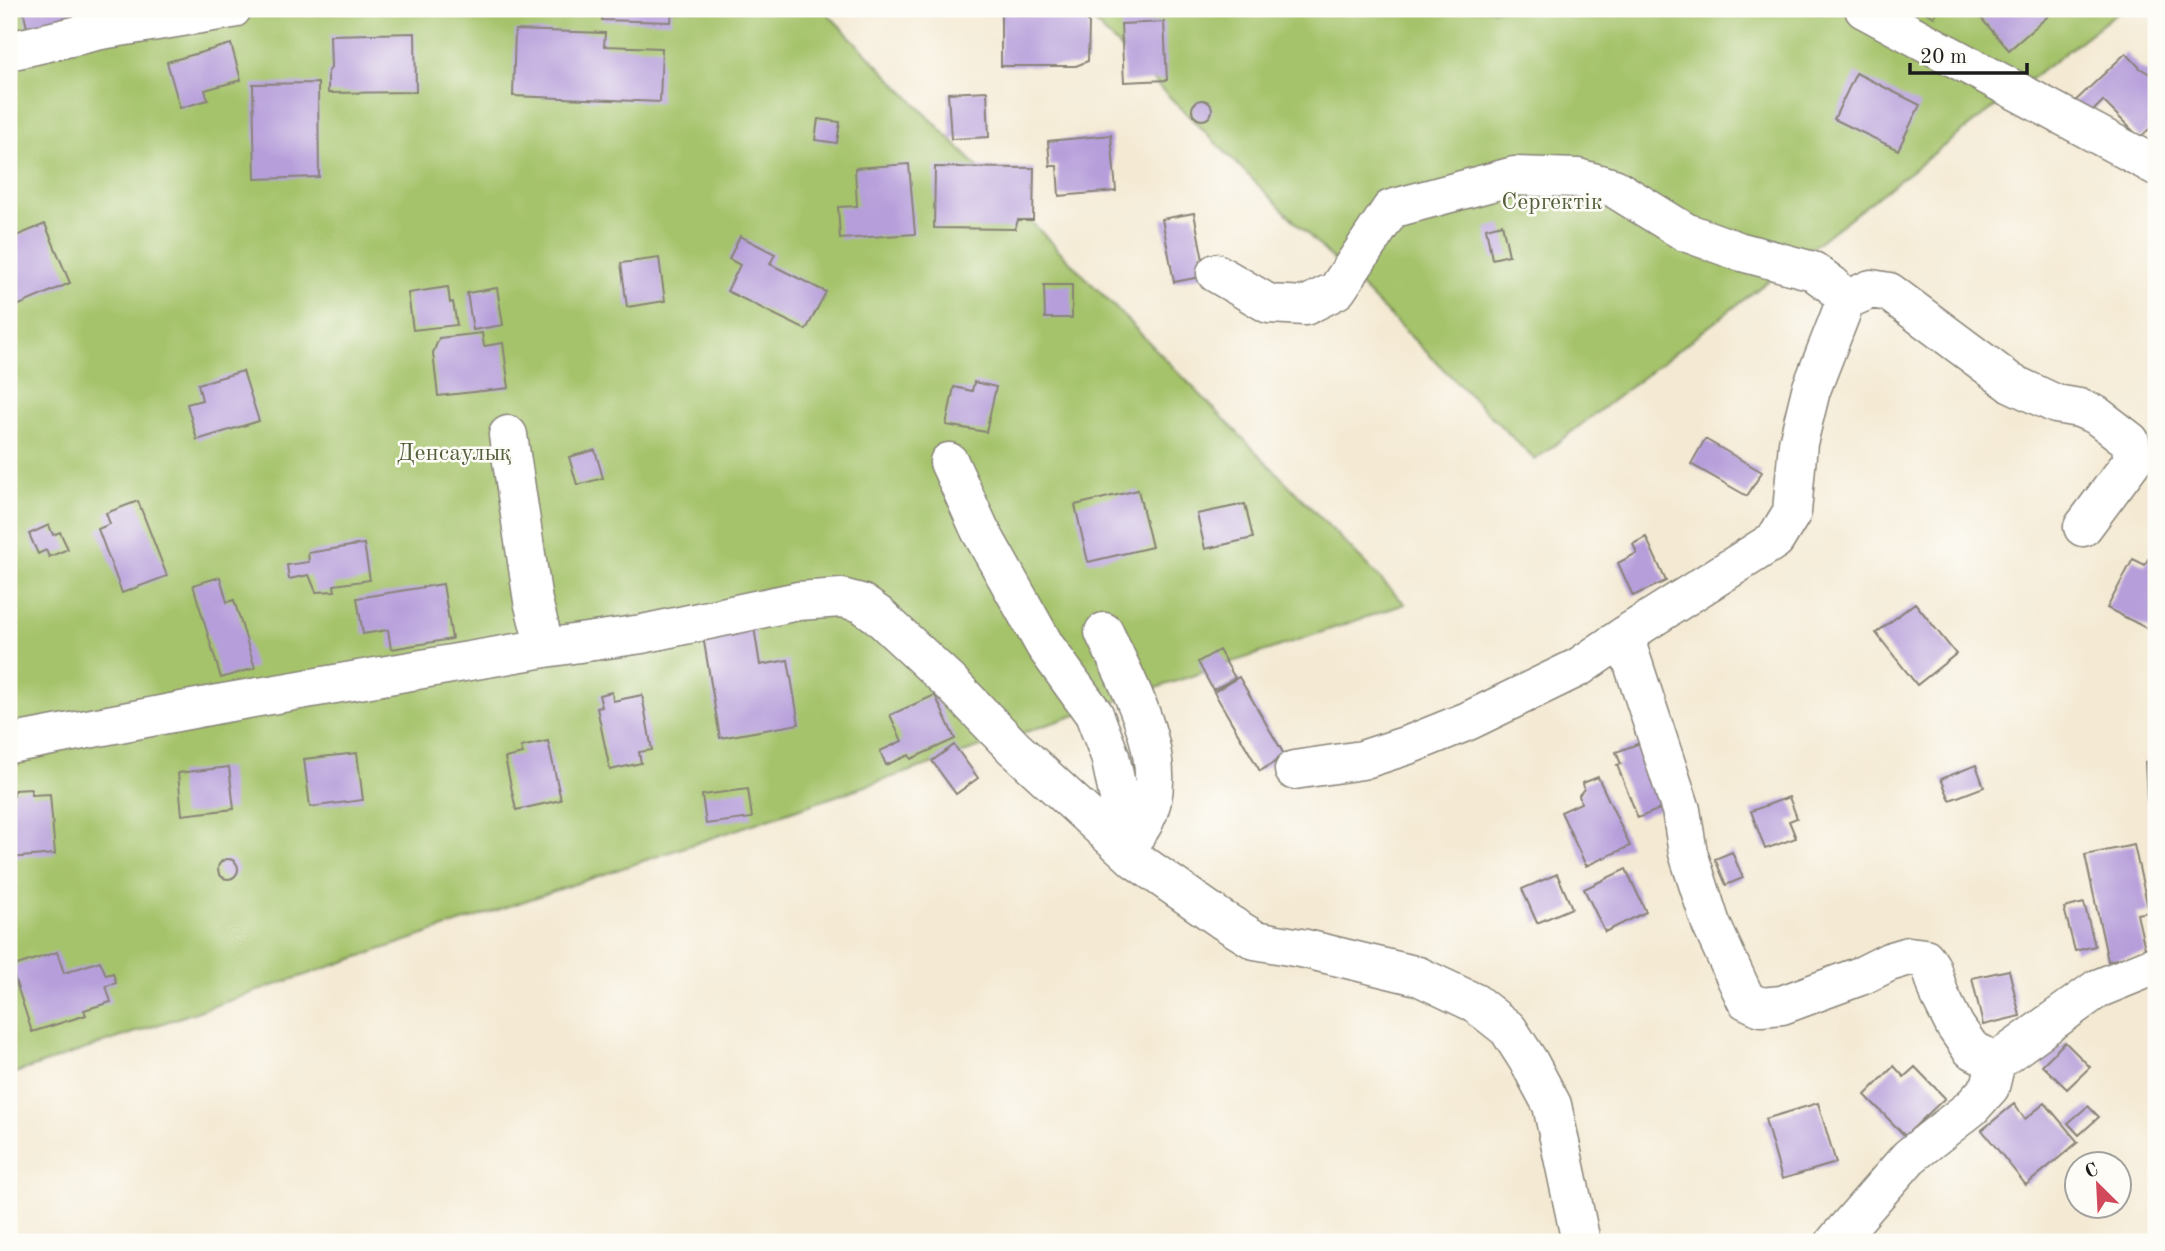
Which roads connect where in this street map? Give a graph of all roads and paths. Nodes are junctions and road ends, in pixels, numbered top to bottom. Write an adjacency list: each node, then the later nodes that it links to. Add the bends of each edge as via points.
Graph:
1 (232, 9): 3 (street, via 101,30)
2 (1864, 9): 4 (street)
3 (9, 51)
4 (2156, 166)
5 (1216, 273): 6 (street, via 1269,304 1305,306 1337,290 1391,209 1514,176 1546,176 1578,178 1614,188 1685,232 1813,271)
6 (1846, 300): 9 (street, via 1871,289 1889,292 2011,383 2056,404 2096,415 2130,441 2133,460); 11 (street, via 1811,390 1798,443 1792,512 1774,540)
7 (508, 435): 12 (street, via 533,601)
8 (948, 463): 15 (street, via 1045,646 1094,714 1110,756 1121,808)
9 (2083, 527)
10 (1104, 632): 15 (street, via 1139,706 1152,752 1153,790 1145,821)
11 (1632, 647): 14 (street, via 1591,660 1526,695 1411,744 1362,760); 17 (street, via 1681,810 1688,853 1711,924 1746,1000 1761,1007 1782,1005 1889,962 1909,956 1925,958 1955,1027 1971,1049)
12 (545, 648): 13 (street); 15 (street, via 642,634 798,601 842,598 861,603)
13 (9, 744)
14 (1294, 770)
15 (1120, 845): 18 (street, via 1183,894 1255,940 1418,976 1475,1003 1508,1029 1552,1105)
16 (2156, 965): 17 (street, via 2097,989)
17 (1996, 1062): 19 (street, via 1990,1087 1909,1157)
18 (1581, 1242)
19 (1835, 1242)

